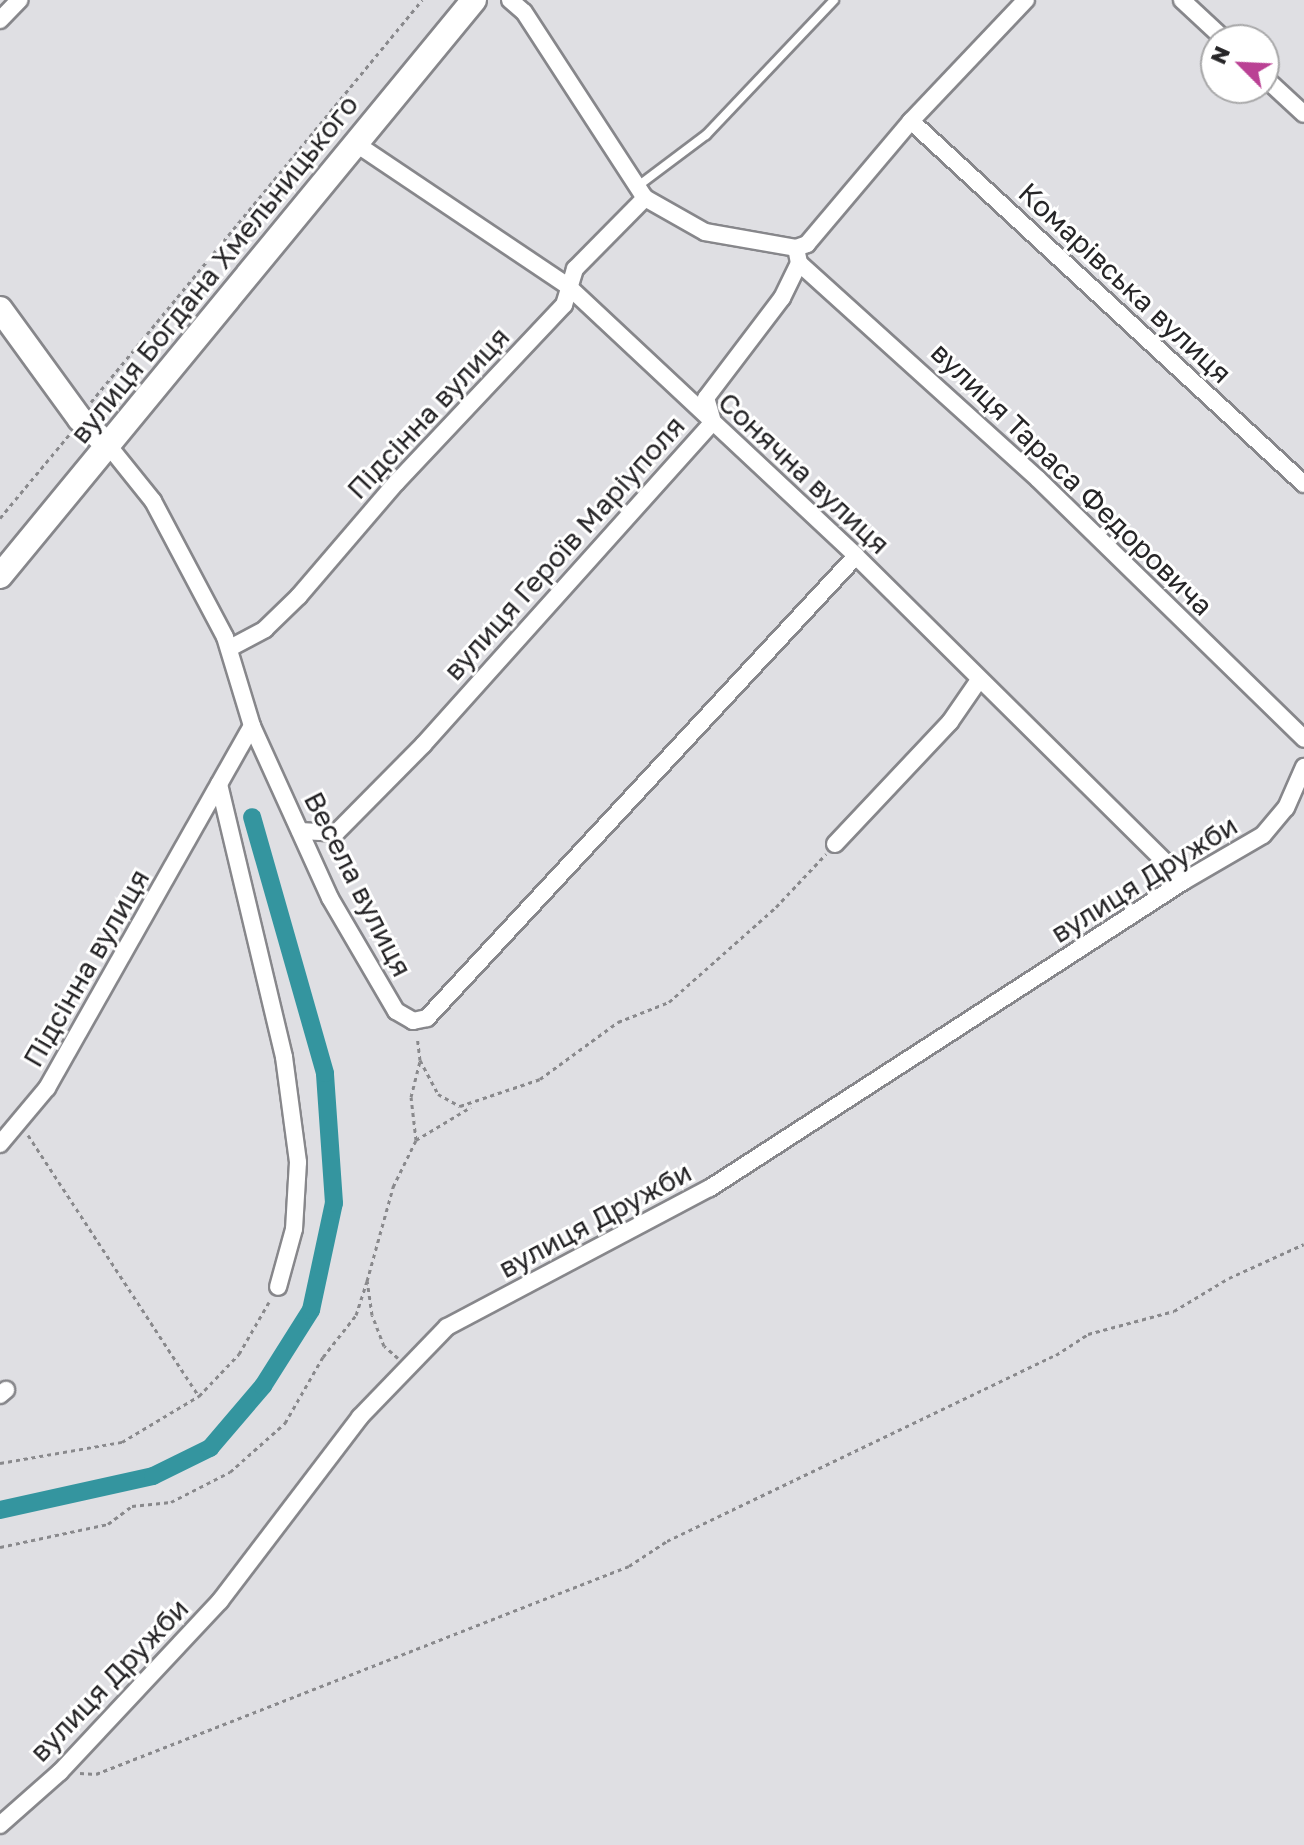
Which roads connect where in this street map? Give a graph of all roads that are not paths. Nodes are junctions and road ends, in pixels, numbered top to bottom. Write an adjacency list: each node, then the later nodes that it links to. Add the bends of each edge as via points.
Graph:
1 (19, 0): 7 (street)
2 (474, 0): 12 (main road, вулиця Богдана Хмельницького)
3 (510, 0): 13 (street, via 524,12)
4 (834, 0): 13 (lane, via 706,135)
5 (1026, 0): 11 (street, вулиця Героїв Маріуполя)
6 (1182, 0): 8 (street)
7 (0, 20)
8 (1208, 24)
9 (1280, 92): 10 (street)
10 (1304, 114)
11 (911, 121): 14 (street, вулиця Героїв Маріуполя); 19 (street, Комарівська вулиця)
12 (355, 143): 15 (street, Сонячна вулиця); 18 (main road, вулиця Богдана Хмельницького)
13 (641, 192): 14 (street, via 705,232); 15 (street, Підсінна вулиця, via 575,269)
14 (797, 256): 17 (street, вулиця Героїв Маріуполя, via 782,298 706,398); 25 (street, вулиця Тараса Федоровича, via 1038,479)
15 (569, 287): 17 (street, Сонячна вулиця); 22 (street, Підсінна вулиця, via 564,305 396,483 299,596 265,629)
16 (0, 309): 18 (main road, via 80,419)
17 (713, 422): 20 (street, Сонячна вулиця); 28 (street, вулиця Героїв Маріуполя, via 423,745 336,833)
18 (108, 445): 21 (main road, вулиця Богдана Хмельницького); 22 (street, Весела вулиця, via 153,501)
19 (1304, 484)
20 (856, 556): 23 (street, Сонячна вулиця); 28 (street, Весела вулиця, via 427,1018 413,1021 396,1011 364,961)
21 (0, 576)
22 (230, 648): 24 (street, Весела вулиця)
23 (979, 680): 29 (street, via 950,722); 30 (street, Сонячна вулиця)
24 (252, 726): 27 (street, Підсінна вулиця); 28 (street, Весела вулиця)
25 (1304, 739)
26 (1304, 767): 30 (street, вулиця Дружби, via 1286,808 1263,835)
27 (219, 784): 31 (street, Підсінна вулиця, via 59,1067); 32 (street, via 284,1057 298,1162 294,1229)
28 (300, 831)
29 (835, 844)
30 (1184, 881): 33 (street, вулиця Дружби, via 710,1188 447,1327 360,1417 220,1601 60,1772)
31 (0, 1144)
32 (278, 1287)
33 (0, 1825)

